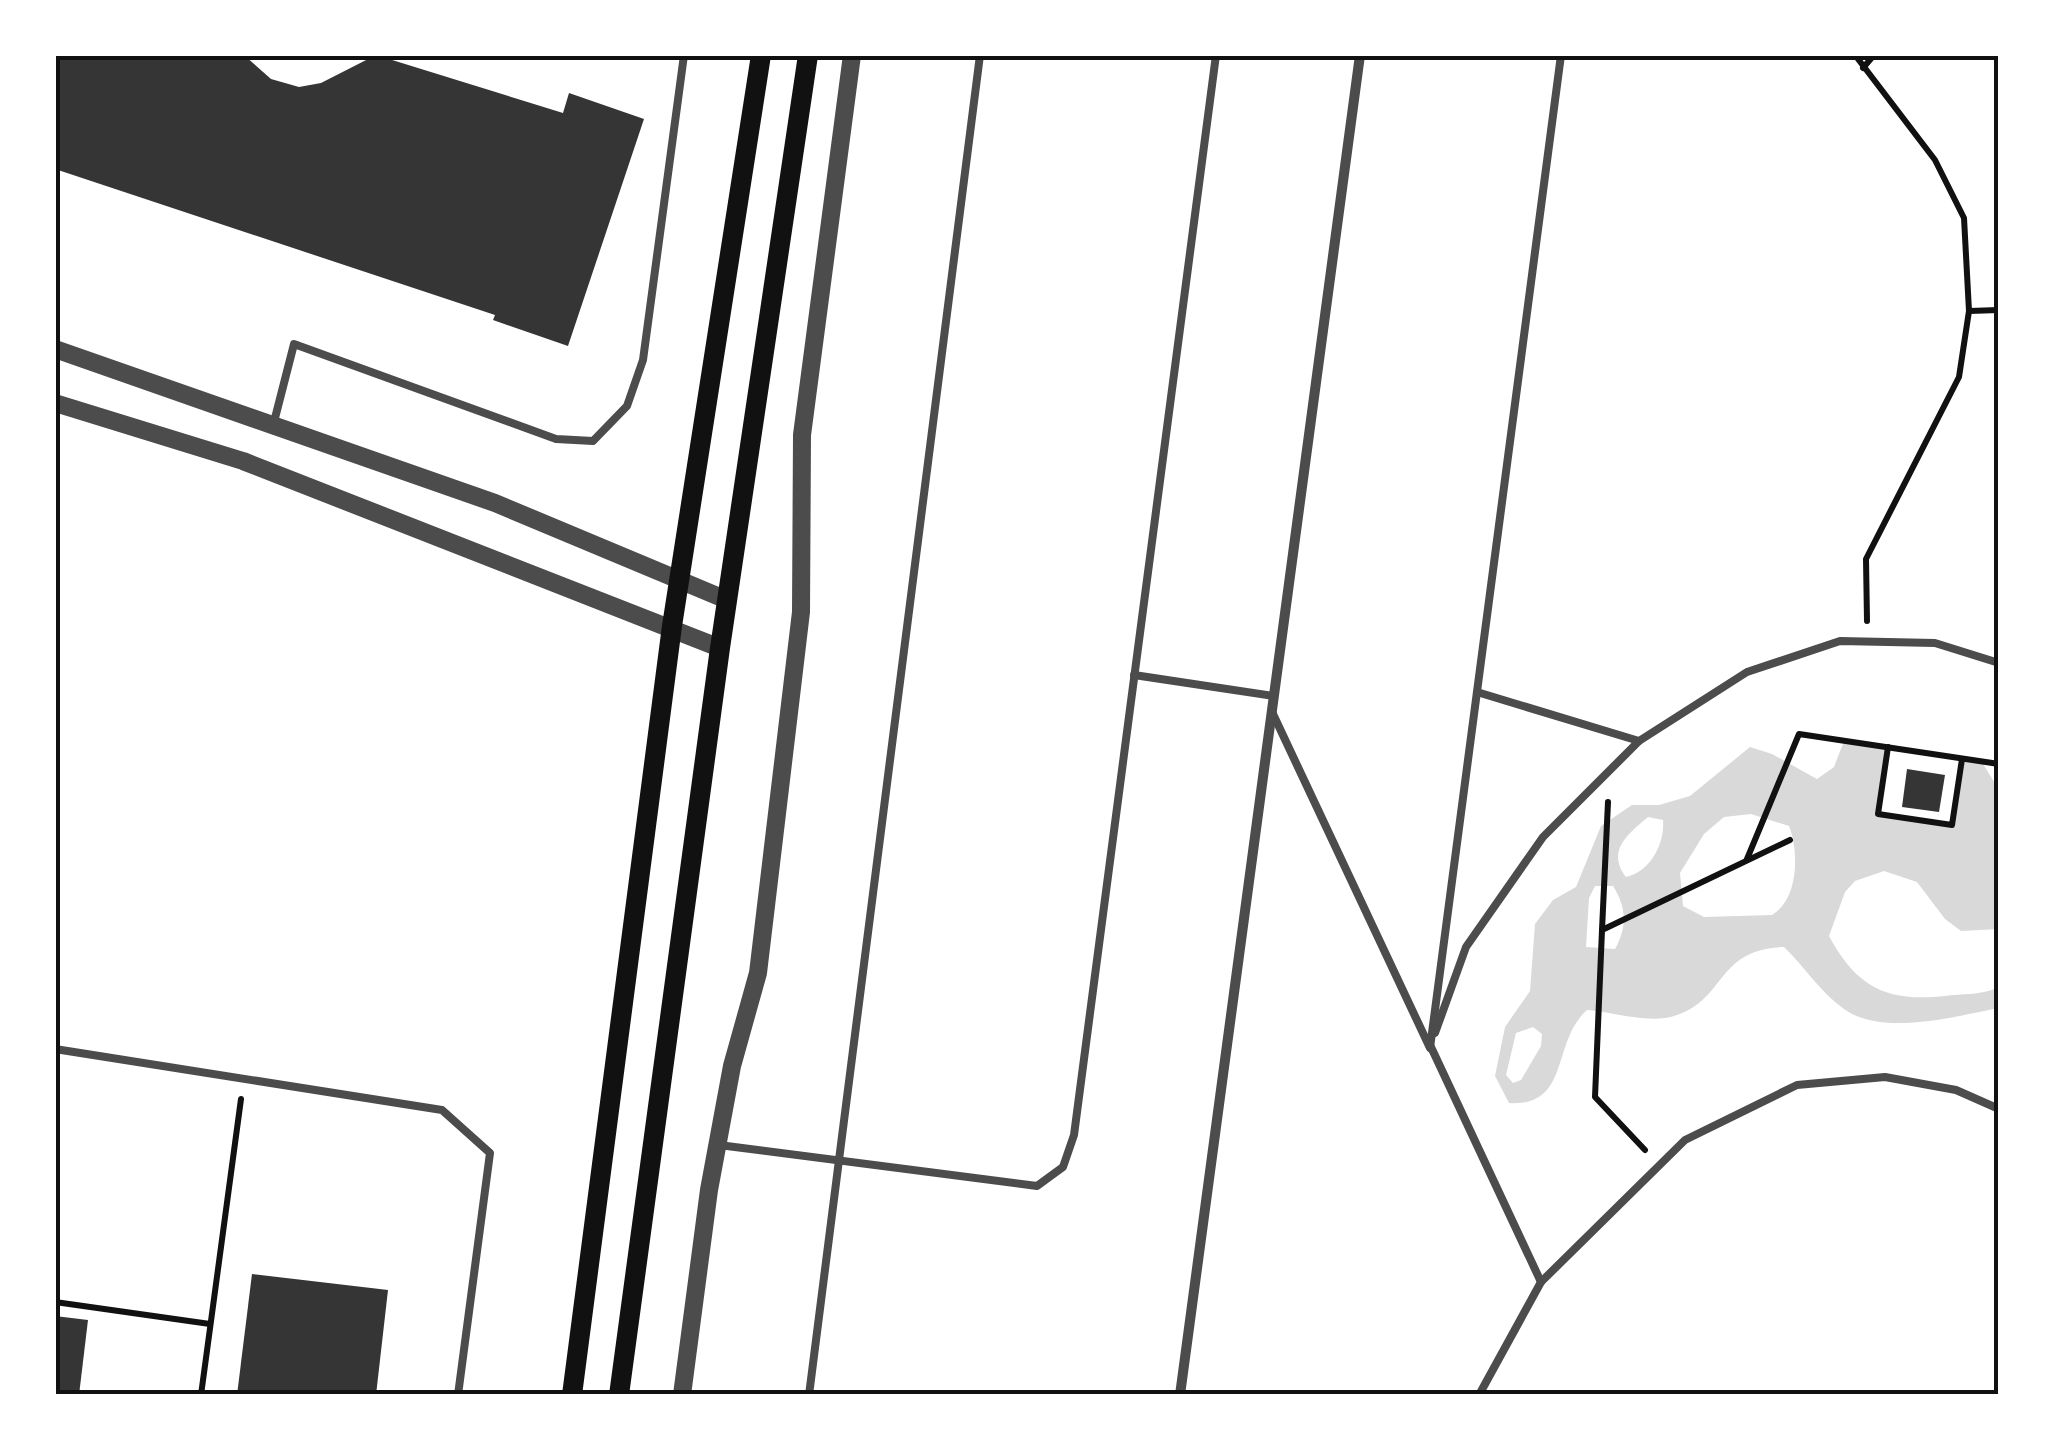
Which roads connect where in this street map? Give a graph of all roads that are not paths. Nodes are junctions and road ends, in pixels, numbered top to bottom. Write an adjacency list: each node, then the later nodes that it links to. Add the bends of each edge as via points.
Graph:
1 (684, 55): 11 (lane, via 643,360 627,406 592,442 556,438 294,344)
2 (761, 55): 12 (main road)
3 (808, 55): 13 (main road)
4 (852, 55): 25 (street, via 802,435 801,612 758,972)
5 (980, 55): 31 (lane)
6 (1216, 55): 17 (lane)
7 (1360, 55): 19 (street)
8 (1561, 55): 18 (lane)
9 (55, 348): 11 (street)
10 (55, 403): 14 (street, via 244,462)
11 (274, 422): 12 (street)
12 (680, 578): 13 (street); 14 (main road)
13 (726, 600): 15 (main road)
14 (672, 626): 15 (street); 28 (main road)
15 (720, 648): 29 (main road)
16 (1999, 663): 21 (lane, via 1935,643 1840,642 1748,672)
17 (1134, 675): 19 (lane); 25 (lane, via 1074,1135 1063,1167 1037,1186)
18 (1477, 692): 21 (lane); 22 (lane)
19 (1274, 696): 20 (street)
20 (1272, 712): 22 (lane); 32 (street)
21 (1639, 742): 22 (lane, via 1543,837 1466,948)
22 (1430, 1048): 26 (lane)
23 (55, 1049): 27 (lane, via 442,1110 490,1153)
24 (1999, 1110): 26 (lane, via 1956,1090 1885,1077 1797,1085 1685,1140)
25 (718, 1144): 30 (street)
26 (1541, 1282): 33 (lane)
27 (458, 1395)
28 (572, 1395)
29 (619, 1395)
30 (682, 1395)
31 (809, 1395)
32 (1180, 1395)
33 (1479, 1395)

